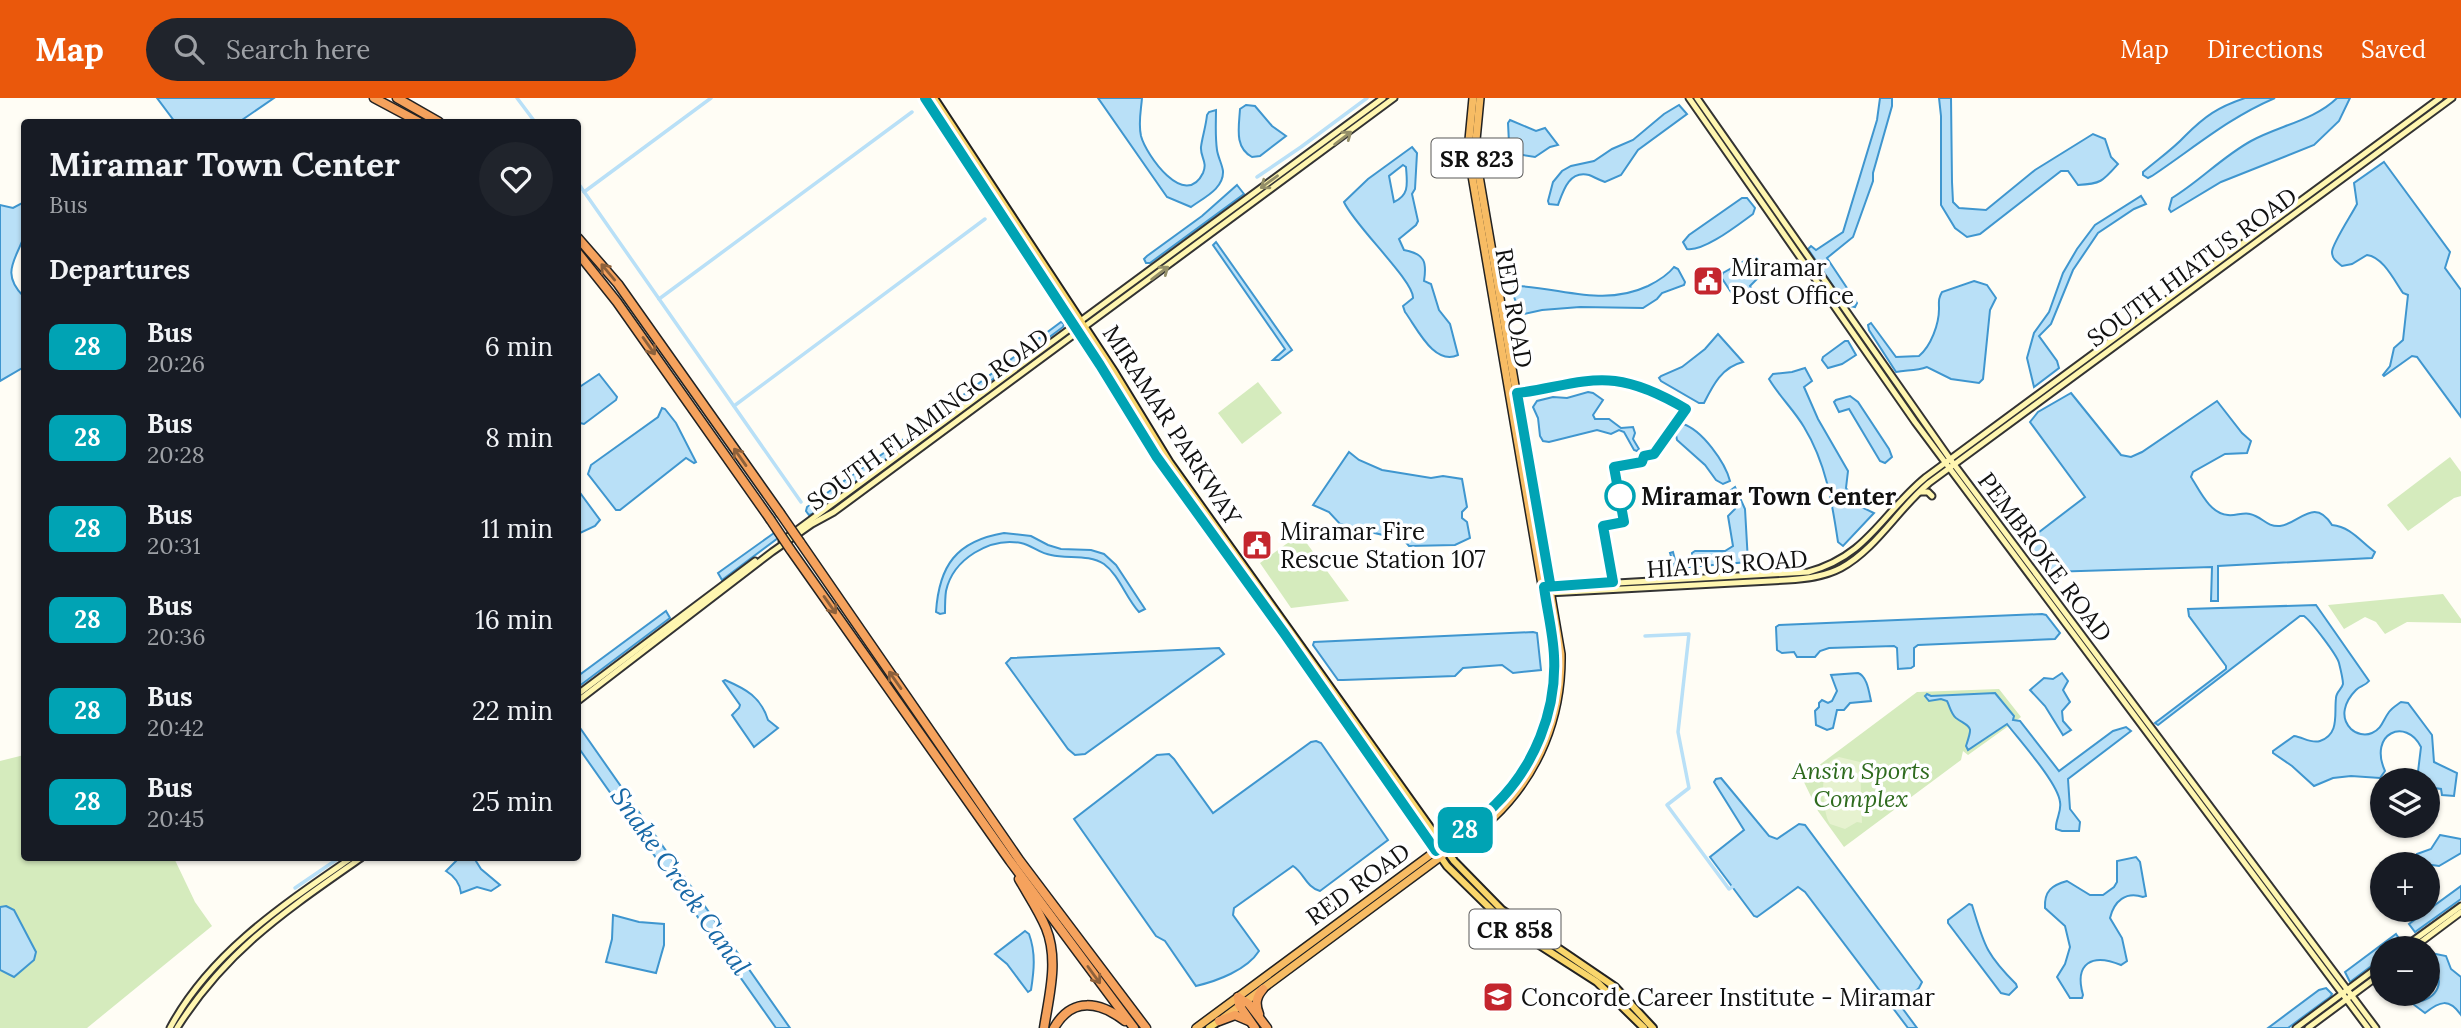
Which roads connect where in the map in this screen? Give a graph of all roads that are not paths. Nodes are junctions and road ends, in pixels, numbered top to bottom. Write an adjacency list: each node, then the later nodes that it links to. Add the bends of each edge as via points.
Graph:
1 (374, 98): 13 (highway)
2 (397, 98): 14 (highway)
3 (925, 98): 16 (main road, MIRAMAR PARKWAY / CR 858)
4 (934, 98): 16 (main road, MIRAMAR PARKWAY / CR 858)
5 (1383, 98): 19 (main road, SOUTH FLAMINGO ROAD, one-way to 19)
6 (1394, 98): 19 (main road, SOUTH FLAMINGO ROAD, one-way to 6)
7 (1473, 98): 26 (highway, RED ROAD / SR 823, via 1470,164)
8 (1480, 98): 26 (highway, RED ROAD / SR 823, via 1477,164)
9 (1689, 98): 21 (main road, PEMBROKE ROAD)
10 (1697, 98): 21 (main road, PEMBROKE ROAD)
11 (2440, 98): 15 (main road, SOUTH HIATUS ROAD)
12 (2452, 98): 15 (main road, SOUTH HIATUS ROAD)
13 (413, 119)
14 (434, 119)
15 (2400, 132): 21 (main road, SOUTH HIATUS ROAD); 22 (main road, SOUTH HIATUS ROAD)
16 (967, 153): 19 (main road, MIRAMAR PARKWAY / CR 858); 20 (main road, MIRAMAR PARKWAY / CR 858)
17 (581, 241): 55 (highway, one-way to 17, bridge, via 1020,861 618,284)
18 (581, 257): 34 (highway, one-way to 34, bridge)
19 (1083, 325): 20 (main road, SOUTH FLAMINGO ROAD); 31 (main road, MIRAMAR PARKWAY / CR 858, via 1170,463)
20 (1076, 330): 27 (main road, SOUTH FLAMINGO ROAD); 31 (main road, MIRAMAR PARKWAY / CR 858, via 1156,456)
21 (1947, 461): 22 (main road, PEMBROKE ROAD); 25 (main road, HIATUS ROAD, via 1914,486)
22 (1952, 467): 23 (main road, HIATUS ROAD); 44 (main road, PEMBROKE ROAD)
23 (1917, 493): 24 (main road); 25 (main road, HIATUS ROAD)
24 (1932, 496)
25 (1862, 548): 26 (main road, HIATUS ROAD, via 1840,568 1808,578)
26 (1548, 590): 30 (highway, RED ROAD / SR 823, via 1554,655 1549,722); 30 (highway, RED ROAD / SR 823, via 1561,673 1551,729)
27 (683, 617): 28 (main road); 29 (main road)
28 (581, 692)
29 (581, 699)
30 (1539, 749): 31 (highway, RED ROAD / SR 823, via 1503,798); 31 (highway, RED ROAD / SR 823, via 1520,788 1493,818)
31 (1442, 852): 37 (main road, MIRAMAR PARKWAY / CR 858); 43 (highway, RED ROAD / SR 823); 46 (highway, RED ROAD / SR 823)
32 (347, 861): 35 (main road)
33 (355, 861): 35 (main road)
34 (1010, 861): 50 (highway, one-way to 50); 53 (highway, via 1047,929 1052,950)
35 (296, 900): 51 (main road, via 225,955 193,991); 52 (main road, via 236,953)
36 (2461, 906): 39 (main road)
37 (1495, 908): 59 (main road, MIRAMAR PARKWAY / CR 858, via 1522,935 1597,982); 60 (main road, MIRAMAR PARKWAY / CR 858, via 1600,975)
38 (2461, 912): 40 (main road)
39 (2420, 936)
40 (2429, 936)
41 (2370, 973): 44 (main road)
42 (2370, 982): 45 (main road)
43 (1263, 989): 46 (highway, RED ROAD / SR 823); 47 (highway, via 1256,1003)
44 (2344, 992): 45 (main road, PEMBROKE ROAD); 61 (main road)
45 (2349, 998): 62 (main road); 63 (main road, PEMBROKE ROAD); 64 (main road, PEMBROKE ROAD)
46 (1241, 1001): 47 (highway); 48 (highway, RED ROAD / SR 823); 49 (highway); 56 (highway, RED ROAD / SR 823)
47 (1261, 1020): 58 (highway)
48 (1219, 1021): 49 (highway, via 1238,1015); 57 (main road, RED ROAD / SR 823)
49 (1253, 1025)
50 (1132, 1026): 54 (highway, via 1109,1009 1094,1005 1072,1009)
51 (170, 1028)
52 (177, 1028)
53 (1044, 1028)
54 (1054, 1028)
55 (1146, 1028)
56 (1196, 1028)
57 (1209, 1028)
58 (1267, 1028)
59 (1644, 1028)
60 (1654, 1028)
61 (2296, 1028)
62 (2308, 1028)
63 (2368, 1028)
64 (2376, 1028)

